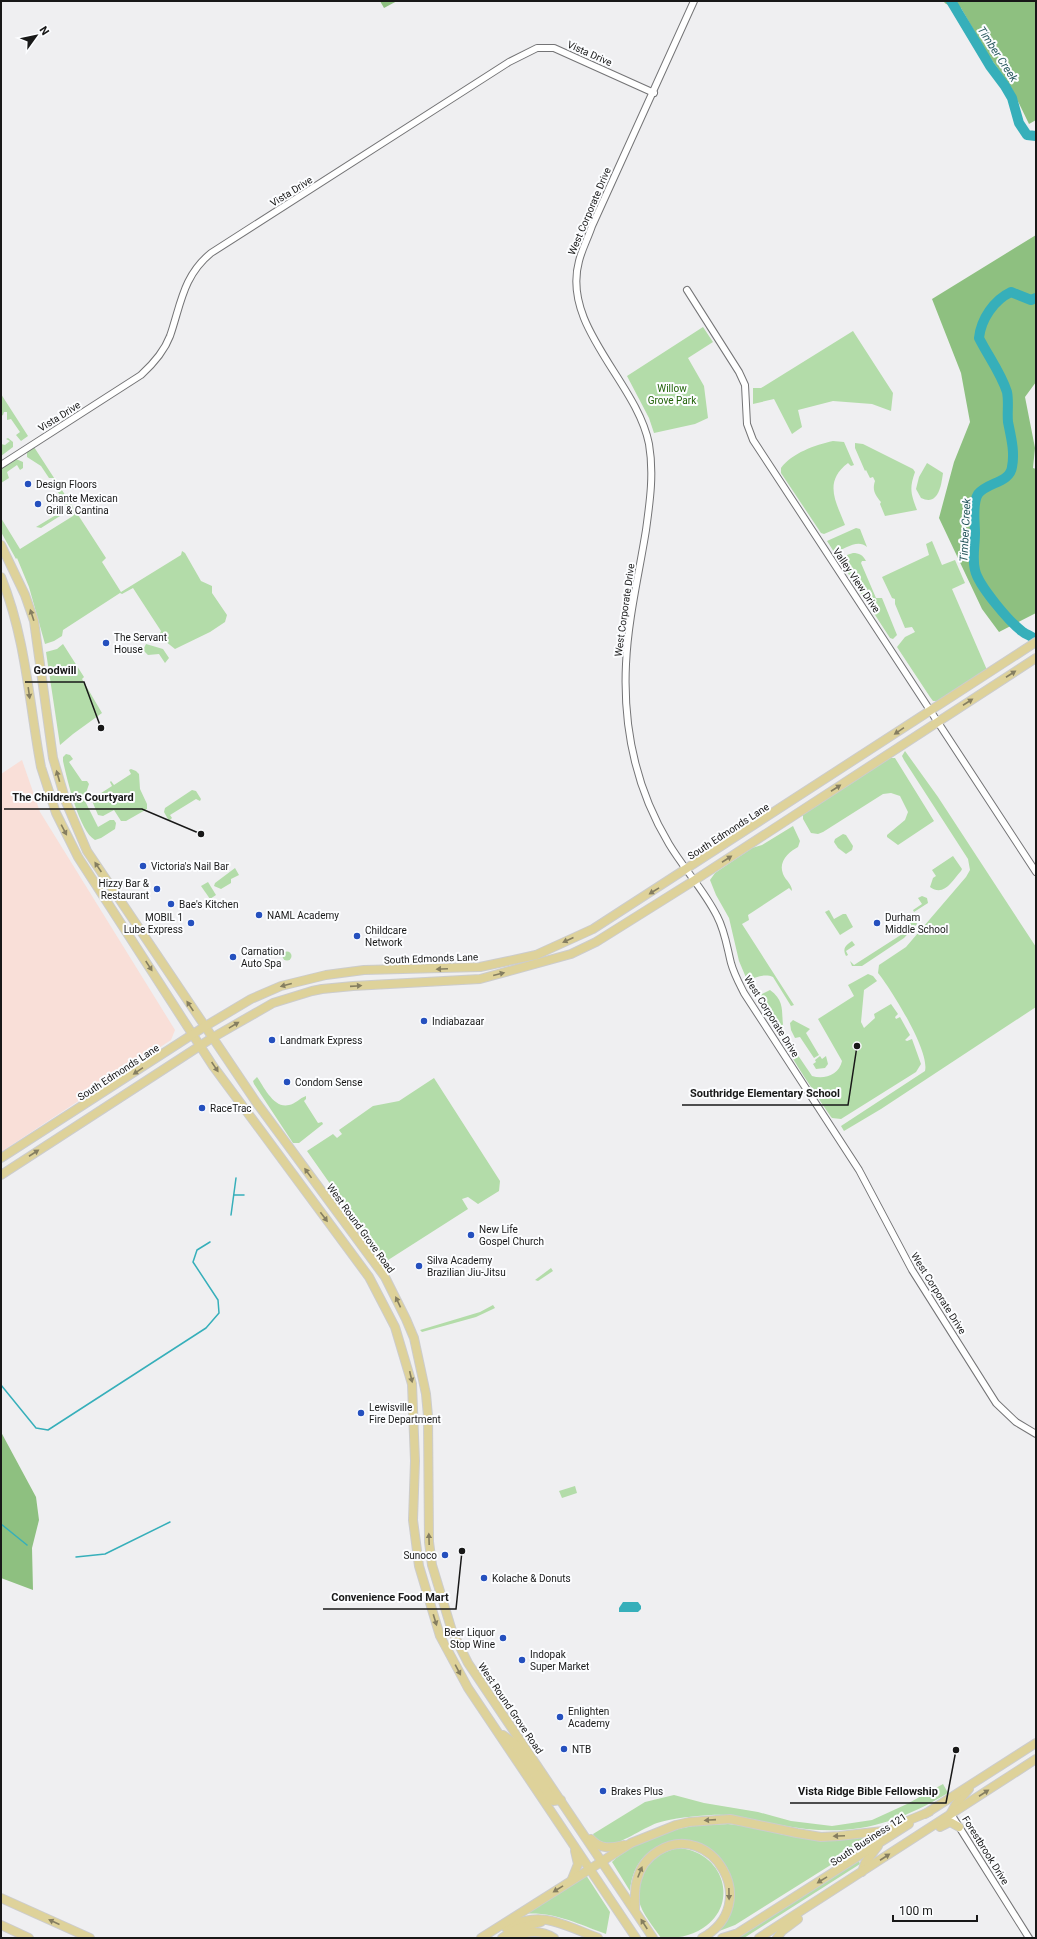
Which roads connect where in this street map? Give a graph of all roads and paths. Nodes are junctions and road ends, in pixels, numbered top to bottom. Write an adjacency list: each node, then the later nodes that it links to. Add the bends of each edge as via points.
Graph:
1 (694, 1): 2 (street, West Corporate Drive)
2 (654, 93): 4 (street, Vista Drive, via 554,48 537,48 509,62 212,253 200,263 187,283 170,336 159,357 141,375); 13 (street, West Corporate Drive, via 595,220 578,262 576,278 579,305 584,319 637,408 648,443 652,483 627,646 628,730 647,798 669,844)
3 (687, 290): 9 (street, Valley View Drive, via 745,385 747,424 754,440)
4 (1, 465)
5 (1, 545): 20 (main road, West Round Grove Road, one-way to 5, via 87,851 66,802 53,758 34,621 25,595)
6 (1, 577): 21 (main road, one-way to 21, via 16,618 23,648 41,767 56,813 78,857)
7 (1036, 642): 9 (main road, South Edmonds Lane)
8 (1036, 658): 10 (main road, one-way to 8)
9 (932, 710): 10 (street, Valley View Drive); 11 (main road, South Edmonds Lane, one-way to 11)
10 (939, 721): 12 (main road, one-way to 10); 14 (street, Valley View Drive)
11 (786, 805): 12 (main road); 13 (main road, South Edmonds Lane)
12 (793, 817): 15 (main road, one-way to 12)
13 (687, 870): 15 (street, West Corporate Drive); 16 (main road, South Edmonds Lane, one-way to 16, via 593,929 536,955 468,968)
14 (1036, 872)
15 (695, 880): 18 (main road, one-way to 15, via 480,979 571,954 610,934); 26 (street, West Corporate Drive, via 721,924 732,965 744,993 859,1170 930,1301 996,1403 1016,1422)
16 (415, 970): 17 (main road, South Edmonds Lane, via 364,970); 18 (main road)
17 (310, 979): 19 (main road); 20 (main road, South Edmonds Lane, one-way to 20, via 281,986)
18 (415, 983): 19 (main road, one-way to 18)
19 (312, 991): 22 (main road, one-way to 19, via 273,1003)
20 (204, 1027): 21 (main road, South Edmonds Lane); 22 (main road, West Round Grove Road)
21 (193, 1035): 23 (main road); 24 (main road, South Edmonds Lane, one-way to 24)
22 (212, 1038): 23 (main road); 31 (main road, West Round Grove Road, one-way to 22, via 468,1663 452,1631 432,1565 429,1542 427,1402 414,1338 406,1319 385,1277 273,1126)
23 (201, 1046): 25 (main road, one-way to 23); 27 (main road, one-way to 27, via 369,1277 394,1324 412,1384 415,1461 413,1520 419,1566 440,1636 468,1688)
24 (1, 1158)
25 (1, 1175)
26 (1036, 1434)
27 (497, 1731): 31 (main road, via 515,1744 553,1801); 37 (main road)
28 (1036, 1744): 30 (main road, South Business 121)
29 (1036, 1759): 33 (main road, one-way to 29)
30 (973, 1783): 32 (main road, South Business 121); 33 (main road)
31 (561, 1800): 34 (main road, West Round Grove Road)
32 (929, 1812): 38 (main road, one-way to 38, via 867,1834 821,1837 742,1820 725,1819 676,1825); 39 (main road, South Business 121)
33 (951, 1814): 35 (street, Forestbrook Drive); 36 (main road)
34 (580, 1827): 38 (main road, via 602,1847); 40 (main road, West Round Grove Road)
35 (959, 1827): 36 (main road, via 950,1822 936,1830); 65 (street, Forestbrook Drive)
36 (928, 1829): 42 (main road, one-way to 36)
37 (568, 1835): 41 (main road); 43 (main road, via 578,1857 577,1871)
38 (631, 1843): 40 (main road)
39 (879, 1844): 42 (main road); 48 (main road, South Business 121, one-way to 48)
40 (602, 1861): 41 (main road); 45 (main road, West Round Grove Road)
41 (590, 1869): 43 (main road); 58 (main road)
42 (863, 1871): 63 (main road); 64 (main road, via 782,1931)
43 (570, 1881): 52 (main road, one-way to 52)
44 (1, 1898): 51 (main road, one-way to 44)
45 (635, 1910): 59 (main road, West Round Grove Road, one-way to 45); 60 (main road, one-way to 60, via 637,1879 649,1856 677,1845 706,1851 726,1872 730,1898 725,1917 713,1931)
46 (549, 1920): 53 (main road, via 525,1919); 54 (main road, via 516,1929); 57 (main road)
47 (1, 1926): 49 (main road); 50 (main road)
48 (738, 1933): 61 (main road); 62 (main road, South Business 121)
49 (20, 1938)
50 (29, 1938)
51 (90, 1938)
52 (481, 1938)
53 (488, 1938)
54 (502, 1938)
55 (515, 1938): 56 (main road, via 528,1932)
56 (554, 1938)
57 (598, 1938)
58 (636, 1938)
59 (653, 1938)
60 (702, 1938)
61 (722, 1938)
62 (730, 1938)
63 (759, 1938)
64 (777, 1938)
65 (1029, 1938)

